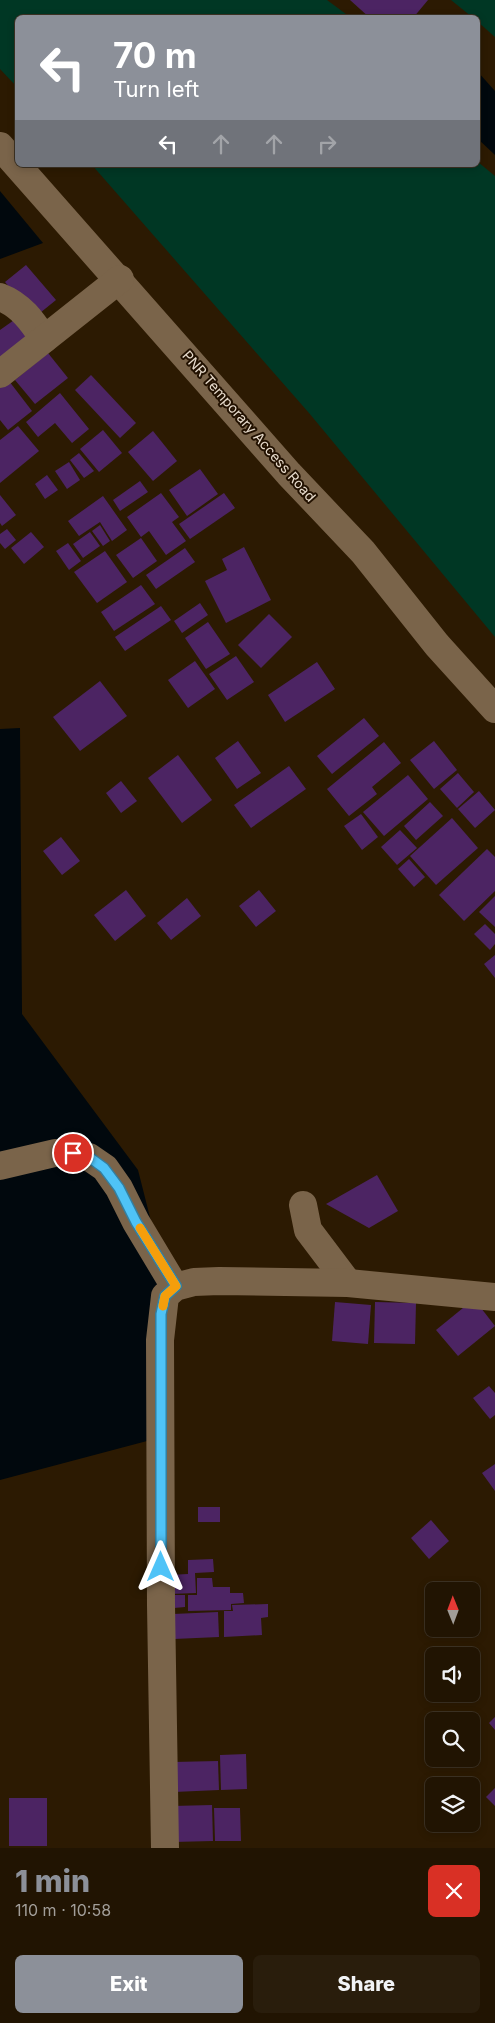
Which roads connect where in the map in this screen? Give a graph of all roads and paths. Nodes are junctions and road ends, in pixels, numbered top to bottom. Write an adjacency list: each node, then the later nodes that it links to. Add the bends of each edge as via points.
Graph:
1 (0, 146): 2 (street, PNR Temporary Access Road)
2 (15, 163)
3 (19, 167): 4 (street, PNR Temporary Access Road)
4 (120, 279): 6 (street); 8 (street, PNR Temporary Access Road, via 289,474 363,552 437,645)
5 (0, 297): 6 (street, via 31,319)
6 (44, 339): 7 (street)
7 (0, 374)
8 (495, 709)
9 (0, 1166): 12 (street, via 55,1153 89,1157 104,1168 119,1188)
10 (303, 1205): 11 (street, via 308,1230)
11 (348, 1284): 12 (street, via 219,1281); 13 (street)
12 (176, 1286): 14 (street, via 165,1296 160,1340)
13 (495, 1297)
14 (165, 1848)

